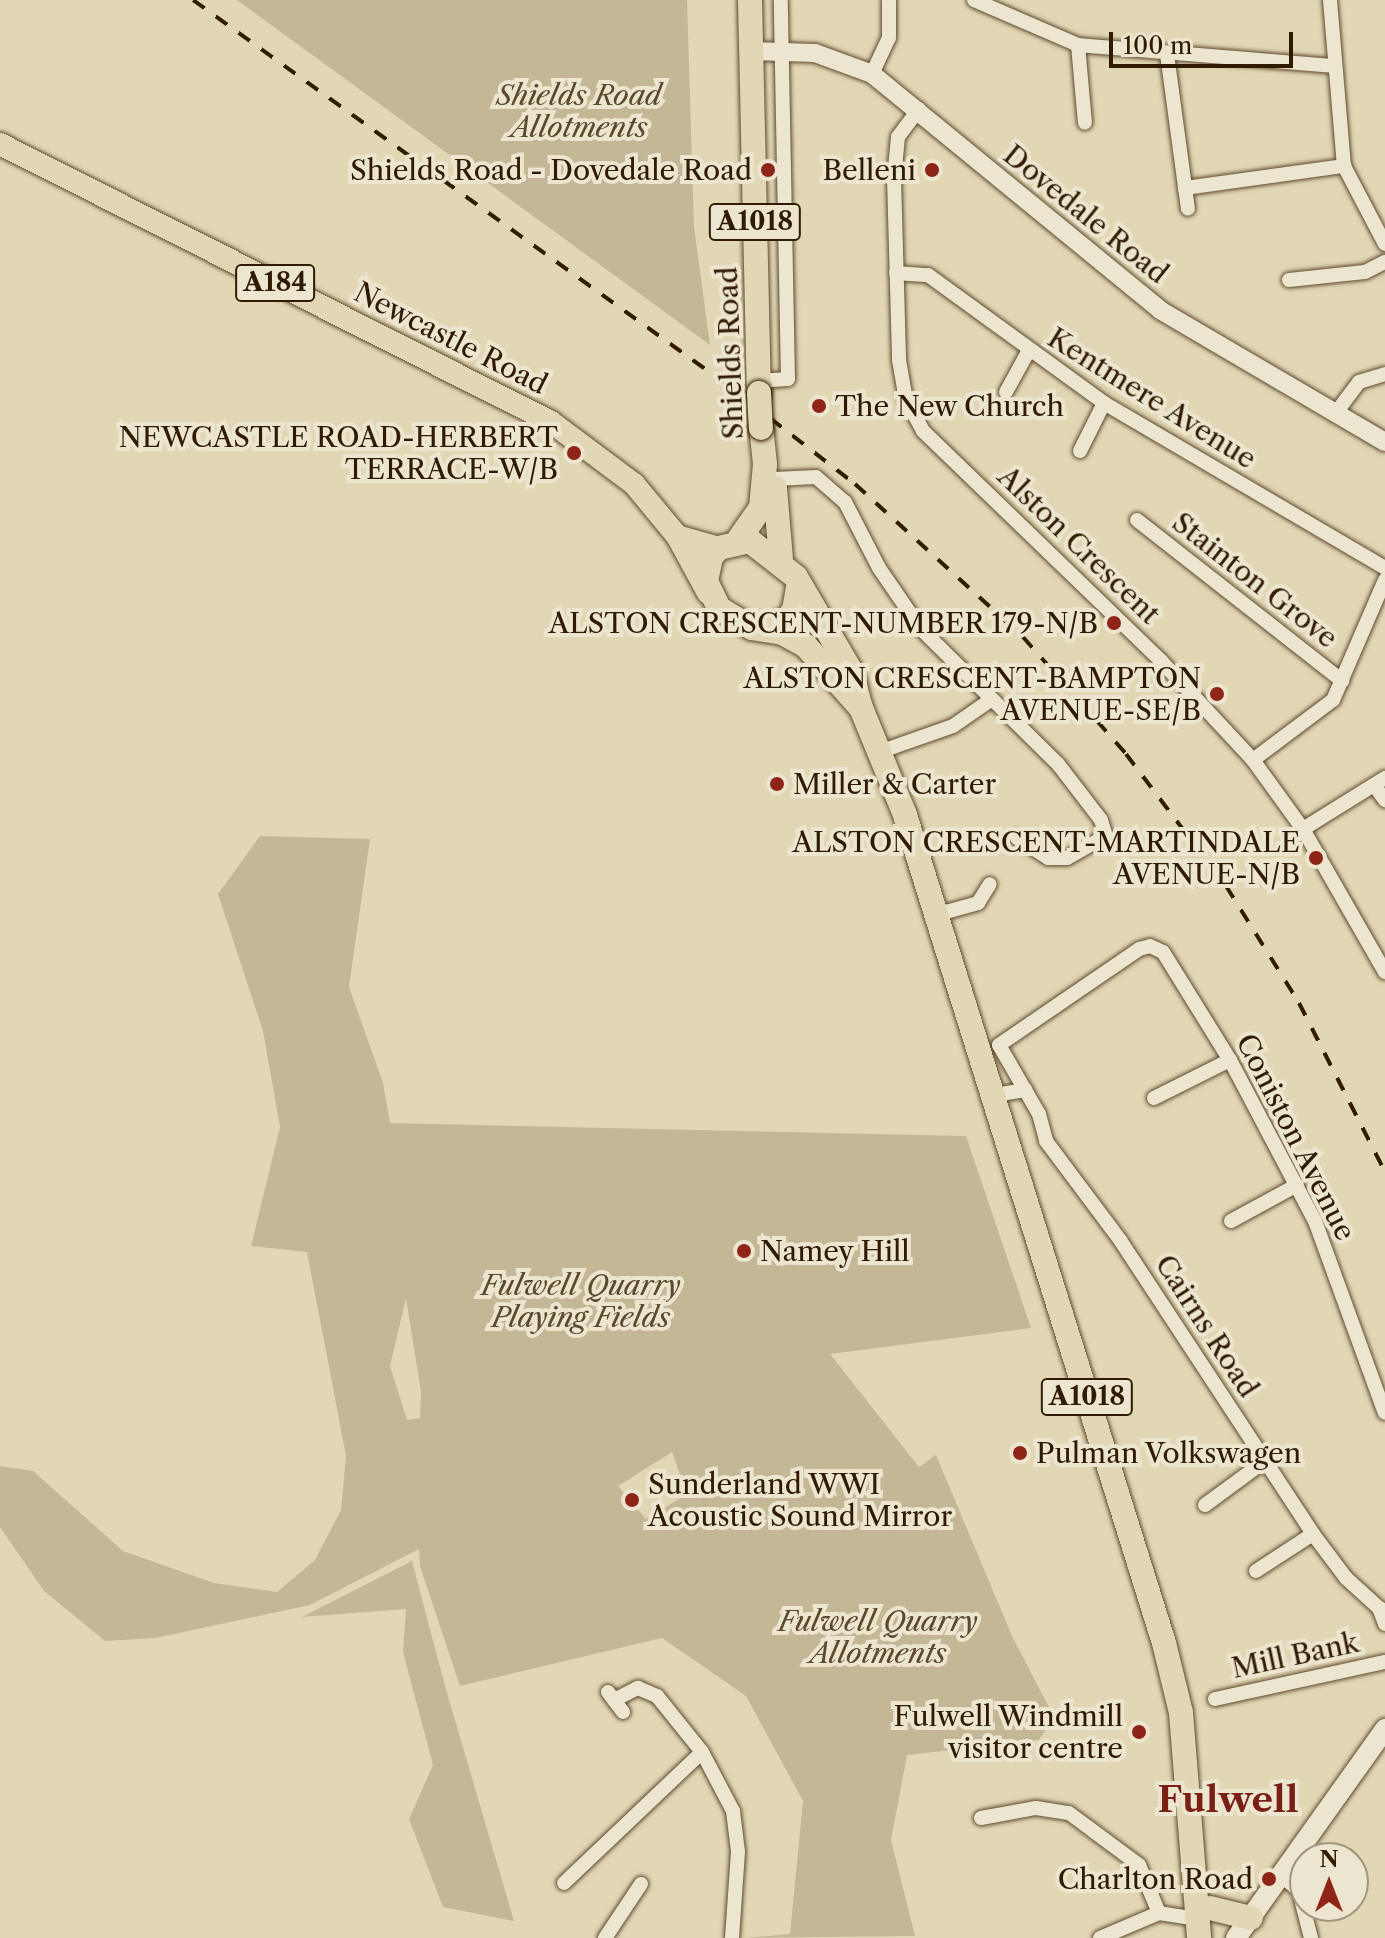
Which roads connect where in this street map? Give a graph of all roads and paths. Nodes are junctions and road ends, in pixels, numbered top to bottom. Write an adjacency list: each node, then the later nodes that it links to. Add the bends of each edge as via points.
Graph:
1 (750, 0): 7 (highway, Shields Road / A1018)
2 (781, 0): 8 (street)
3 (889, 0): 11 (street, via 889,38)
4 (974, 0): 6 (street)
5 (1330, 0): 10 (street)
6 (1078, 45): 9 (street); 13 (street)
7 (751, 51): 8 (street, Dovedale Road); 24 (highway, Shields Road / A1018)
8 (781, 51): 11 (street, Dovedale Road, via 815,53); 24 (street, via 788,379)
9 (1167, 54): 10 (street); 16 (street)
10 (1334, 66): 15 (street)
11 (872, 74): 12 (street, Dovedale Road)
12 (919, 109): 20 (street, Alston Crescent, via 898,137 894,156); 27 (street, Dovedale Road, via 1160,310)
13 (1085, 123)
14 (0, 144): 32 (main road, Newcastle Road / A184, via 551,422 634,484)
15 (1344, 166): 16 (street); 18 (street)
16 (1185, 188): 17 (street)
17 (1188, 209)
18 (1385, 244)
19 (1385, 262): 21 (street, via 1365,272)
20 (896, 273): 22 (street, Kentmere Avenue, via 928,275); 44 (street, Alston Crescent, via 899,360 906,400 923,431 1161,661)
21 (1289, 280)
22 (1028, 352): 25 (street); 26 (street, Kentmere Avenue)
23 (1385, 374): 27 (street, via 1359,382)
24 (758, 387): 30 (highway, Shields Road / A1018, bridge)
25 (1006, 392)
26 (1104, 403): 29 (street); 35 (street, Kentmere Avenue)
27 (1335, 414): 28 (street, Dovedale Road)
28 (1385, 442)
29 (1080, 451)
30 (770, 472): 33 (highway, A1018, via 761,508); 34 (highway, A1018); 41 (street, via 816,477 845,502 879,568 921,629)
31 (1137, 520): 40 (street, Stainton Grove)
32 (677, 536): 33 (main road); 38 (main road, A184)
33 (729, 543): 34 (highway); 38 (highway, via 707,570)
34 (781, 560): 37 (highway)
35 (1385, 568)
36 (1385, 580): 40 (street)
37 (799, 583): 39 (highway, via 794,610 786,620); 42 (highway, A1018, via 852,673)
38 (708, 593): 39 (highway, via 733,619)
39 (764, 629): 42 (highway, A1018, via 806,646)
40 (1342, 681): 44 (street, via 1333,700)
41 (989, 701): 43 (street, via 953,726); 49 (street, via 1058,764 1101,820 1106,836 1094,847 1067,858)
42 (861, 708): 43 (highway, A1018)
43 (882, 751): 52 (highway, A1018)
44 (1253, 760): 47 (street, Alston Crescent)
45 (1379, 782): 46 (street); 47 (street)
46 (1385, 800)
47 (1303, 829): 53 (street, Alston Crescent)
48 (1017, 838): 49 (street)
49 (1048, 858): 50 (street)
50 (1044, 874)
51 (990, 884): 52 (street, via 981,909)
52 (935, 915): 54 (highway, A1018)
53 (1384, 970)
54 (987, 1044): 55 (street, Coniston Avenue, via 1150,946 1163,952); 56 (street, Cairns Road); 57 (highway, A1018)
55 (1230, 1060): 58 (street); 59 (street, Coniston Avenue)
56 (1026, 1090): 57 (street); 62 (street, Cairns Road, via 1046,1141 1120,1240)
57 (994, 1095): 79 (highway, A1018, via 1164,1643 1181,1713)
58 (1154, 1098)
59 (1297, 1185): 60 (street); 61 (street, Coniston Avenue, via 1340,1284)
60 (1231, 1221)
61 (1385, 1413)
62 (1265, 1461): 63 (street); 64 (street, Cairns Road)
63 (1205, 1505)
64 (1313, 1534): 65 (street); 66 (street, Cairns Road, via 1346,1578)
65 (1256, 1571)
66 (1382, 1610): 67 (street, Cairns Road)
67 (1385, 1624)
68 (1385, 1662): 69 (street, Mill Bank)
69 (1215, 1699)
70 (615, 1701): 72 (street, via 629,1689 650,1691)
71 (1385, 1729): 74 (main road)
72 (702, 1752): 75 (street); 81 (street, via 737,1827)
73 (981, 1819): 77 (street, via 1036,1808 1069,1813 1139,1865)
74 (1282, 1876): 78 (main road); 85 (street, via 1299,1891)
75 (564, 1883)
76 (641, 1884): 80 (street)
77 (1159, 1913): 79 (street); 82 (street)
78 (1251, 1918): 79 (highway); 84 (main road)
79 (1202, 1922): 83 (highway, A1018)
80 (605, 1938)
81 (732, 1938)
82 (1100, 1938)
83 (1216, 1938)
84 (1236, 1938)
85 (1311, 1938)

